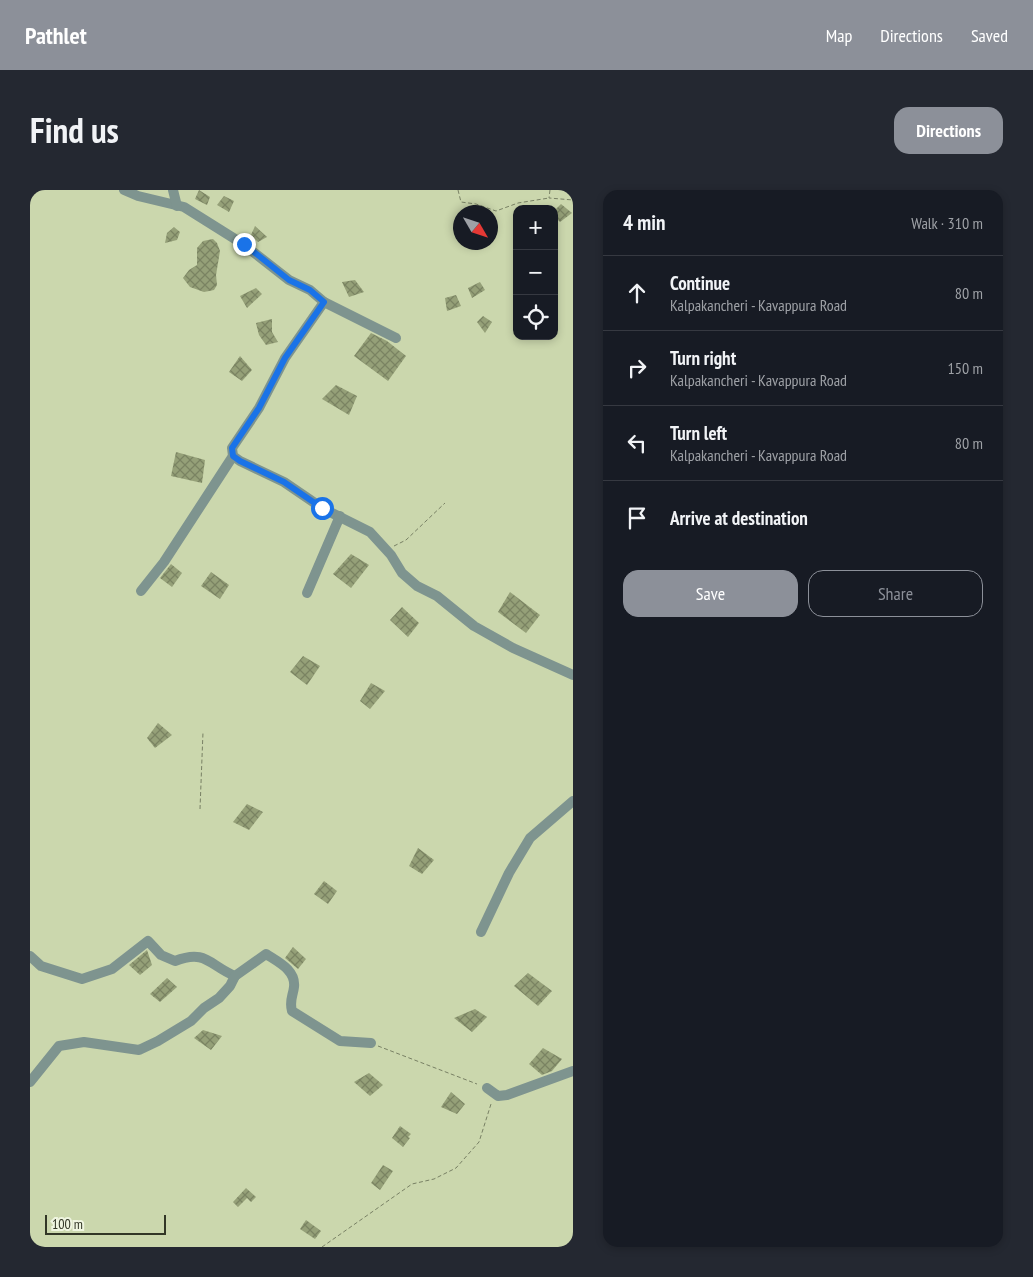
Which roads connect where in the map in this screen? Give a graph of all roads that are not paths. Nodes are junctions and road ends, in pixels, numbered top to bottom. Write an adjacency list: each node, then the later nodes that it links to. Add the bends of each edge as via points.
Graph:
1 (124, 190): 3 (street)
2 (173, 190): 3 (street)
3 (177, 206): 4 (street, via 184,207 244,244 289,280 310,290)
4 (324, 302): 5 (street); 6 (street, via 285,358 259,408 232,448)
5 (396, 338)
6 (233, 456): 7 (street); 8 (street, via 164,562)
7 (340, 516): 9 (street); 10 (street, via 370,532 416,586 438,596 474,626)
8 (141, 591)
9 (307, 593)
10 (573, 675)
11 (573, 800): 12 (street, via 530,838)
12 (481, 932)
13 (30, 956): 14 (street, via 40,966 82,979 112,969 148,941 161,955 175,961 189,956 204,958)
14 (235, 976): 15 (street, via 266,954 293,975 292,1011 340,1041); 17 (street, via 219,998 191,1021 158,1041 138,1050 84,1042 59,1046)
15 (371, 1043)
16 (573, 1071): 18 (street, via 508,1096 498,1096)
17 (30, 1082)
18 (491, 1091)

